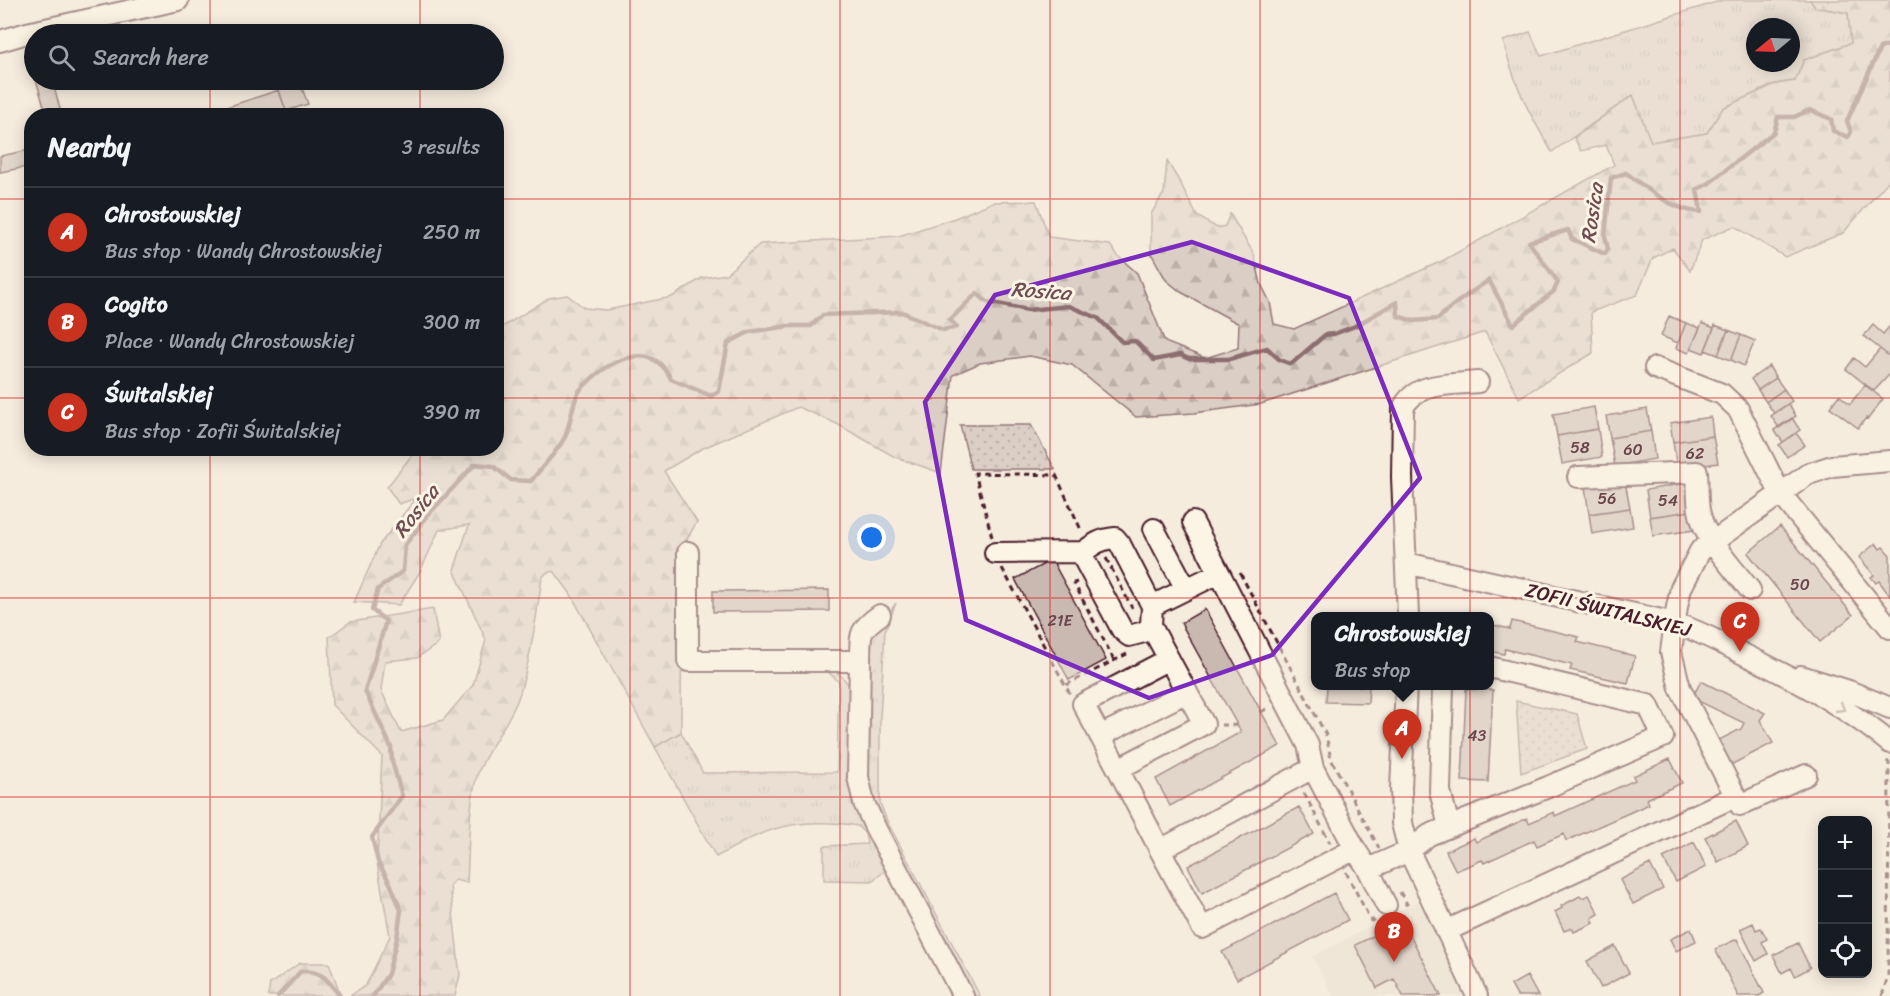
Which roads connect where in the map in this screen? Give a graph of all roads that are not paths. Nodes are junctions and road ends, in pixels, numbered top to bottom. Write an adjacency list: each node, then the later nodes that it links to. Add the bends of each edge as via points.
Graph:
1 (178, 0): 2 (street)
2 (68, 24)
3 (24, 34): 4 (street)
4 (0, 41)
5 (1655, 368): 9 (street, via 1722,394 1738,409)
6 (1478, 382): 16 (street, via 1418,391 1402,409)
7 (1890, 460): 9 (street, via 1820,468)
8 (1578, 477): 12 (street, via 1698,472 1699,509)
9 (1780, 493): 12 (street); 25 (street)
10 (1193, 522): 17 (street)
11 (1154, 529): 18 (street)
12 (1713, 541): 19 (street); 23 (street, via 1700,551 1681,588)
13 (688, 552): 27 (street, via 698,600 688,661)
14 (1083, 552): 15 (street); 20 (street, via 1104,539 1115,538); 24 (street, via 1122,630 1129,636)
15 (995, 553)
16 (1406, 563): 21 (street); 23 (street, ZOFII ŚWITALSKIEJ)
17 (1219, 573): 18 (street); 37 (street, via 1308,745)
18 (1186, 589): 20 (street)
19 (1750, 590)
20 (1152, 606): 24 (street)
21 (1408, 612)
22 (880, 615): 27 (street, via 862,631)
23 (1676, 623): 28 (street, ZOFII ŚWITALSKIEJ); 39 (street, via 1671,652 1680,688)
24 (1151, 626): 26 (street)
25 (1890, 628)
26 (1169, 659): 32 (street); 34 (street, via 1083,704)
27 (860, 661): 47 (street, via 860,793)
28 (1773, 667): 33 (street, via 1849,690); 35 (street, ZOFII ŚWITALSKIEJ, one-way to 35, via 1854,716)
29 (1494, 668): 40 (street, via 1648,705 1663,737)
30 (1406, 690): 42 (street, via 1401,788 1402,823)
31 (1443, 690): 40 (street, via 1440,791)
32 (1186, 692): 34 (street); 36 (street, via 1204,724)
33 (1890, 708)
34 (1101, 736): 36 (street)
35 (1888, 742)
36 (1118, 769): 41 (street)
37 (1305, 772): 41 (street); 43 (street)
38 (1806, 775): 39 (street, via 1740,805)
39 (1736, 796): 46 (street)
40 (1449, 826): 42 (street, via 1428,835)
41 (1160, 850): 43 (street, via 1202,928)
42 (1409, 850): 44 (street); 46 (street)
43 (1347, 854): 44 (street)
44 (1368, 869): 45 (street)
45 (1388, 910)
46 (1446, 931): 48 (street)
47 (963, 996)
48 (1477, 996)

